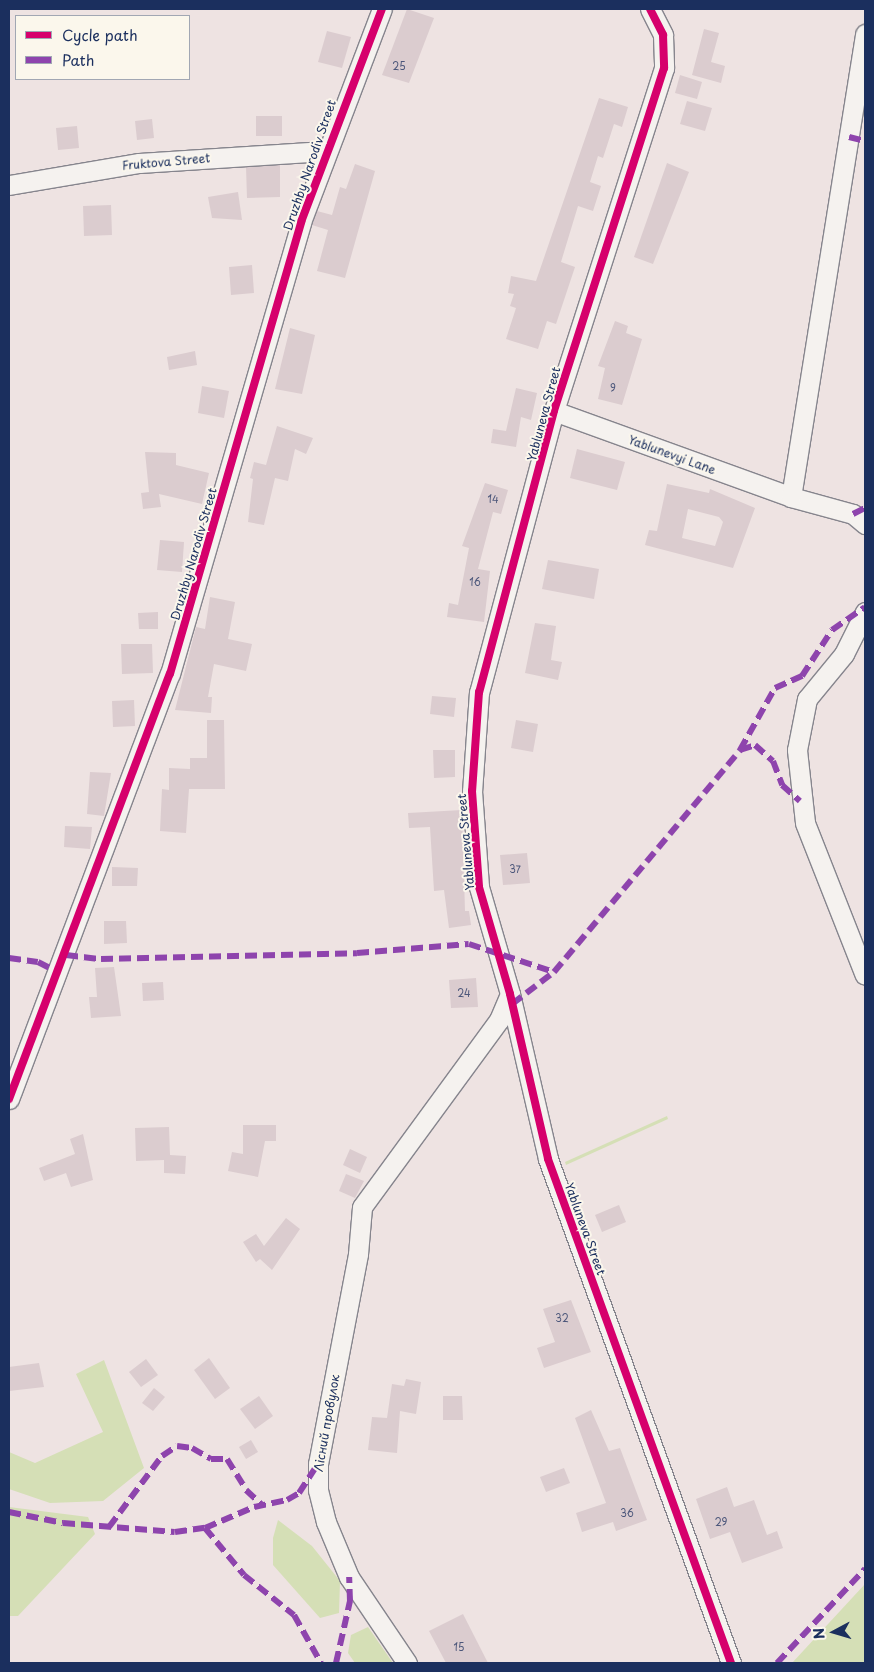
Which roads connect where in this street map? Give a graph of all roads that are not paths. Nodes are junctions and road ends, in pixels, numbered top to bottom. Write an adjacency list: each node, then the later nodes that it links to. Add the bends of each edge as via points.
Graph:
1 (382, 9): 4 (street, Druzhby Narodiv Street)
2 (650, 9): 6 (street, Yabluneva Street, via 663,35 664,68)
3 (865, 34): 7 (street)
4 (325, 151): 5 (street, Fruktova Street, via 139,163); 12 (street, Druzhby Narodiv Street, via 170,674)
5 (9, 185)
6 (554, 411): 7 (street, Yablunevyi Lane); 11 (street, Yabluneva Street, via 479,692 472,791 479,887)
7 (791, 497): 8 (street, Yablunevyi Lane, via 854,514)
8 (865, 524)
9 (865, 612): 10 (street, via 844,654 807,699 797,750 805,824)
10 (865, 975)
11 (510, 994): 13 (street, Лісний провулок, via 498,1020 362,1207 318,1464 318,1490 349,1577); 14 (street, Yabluneva Street, via 548,1159)
12 (9, 1099)
13 (406, 1663)
14 (731, 1663)

